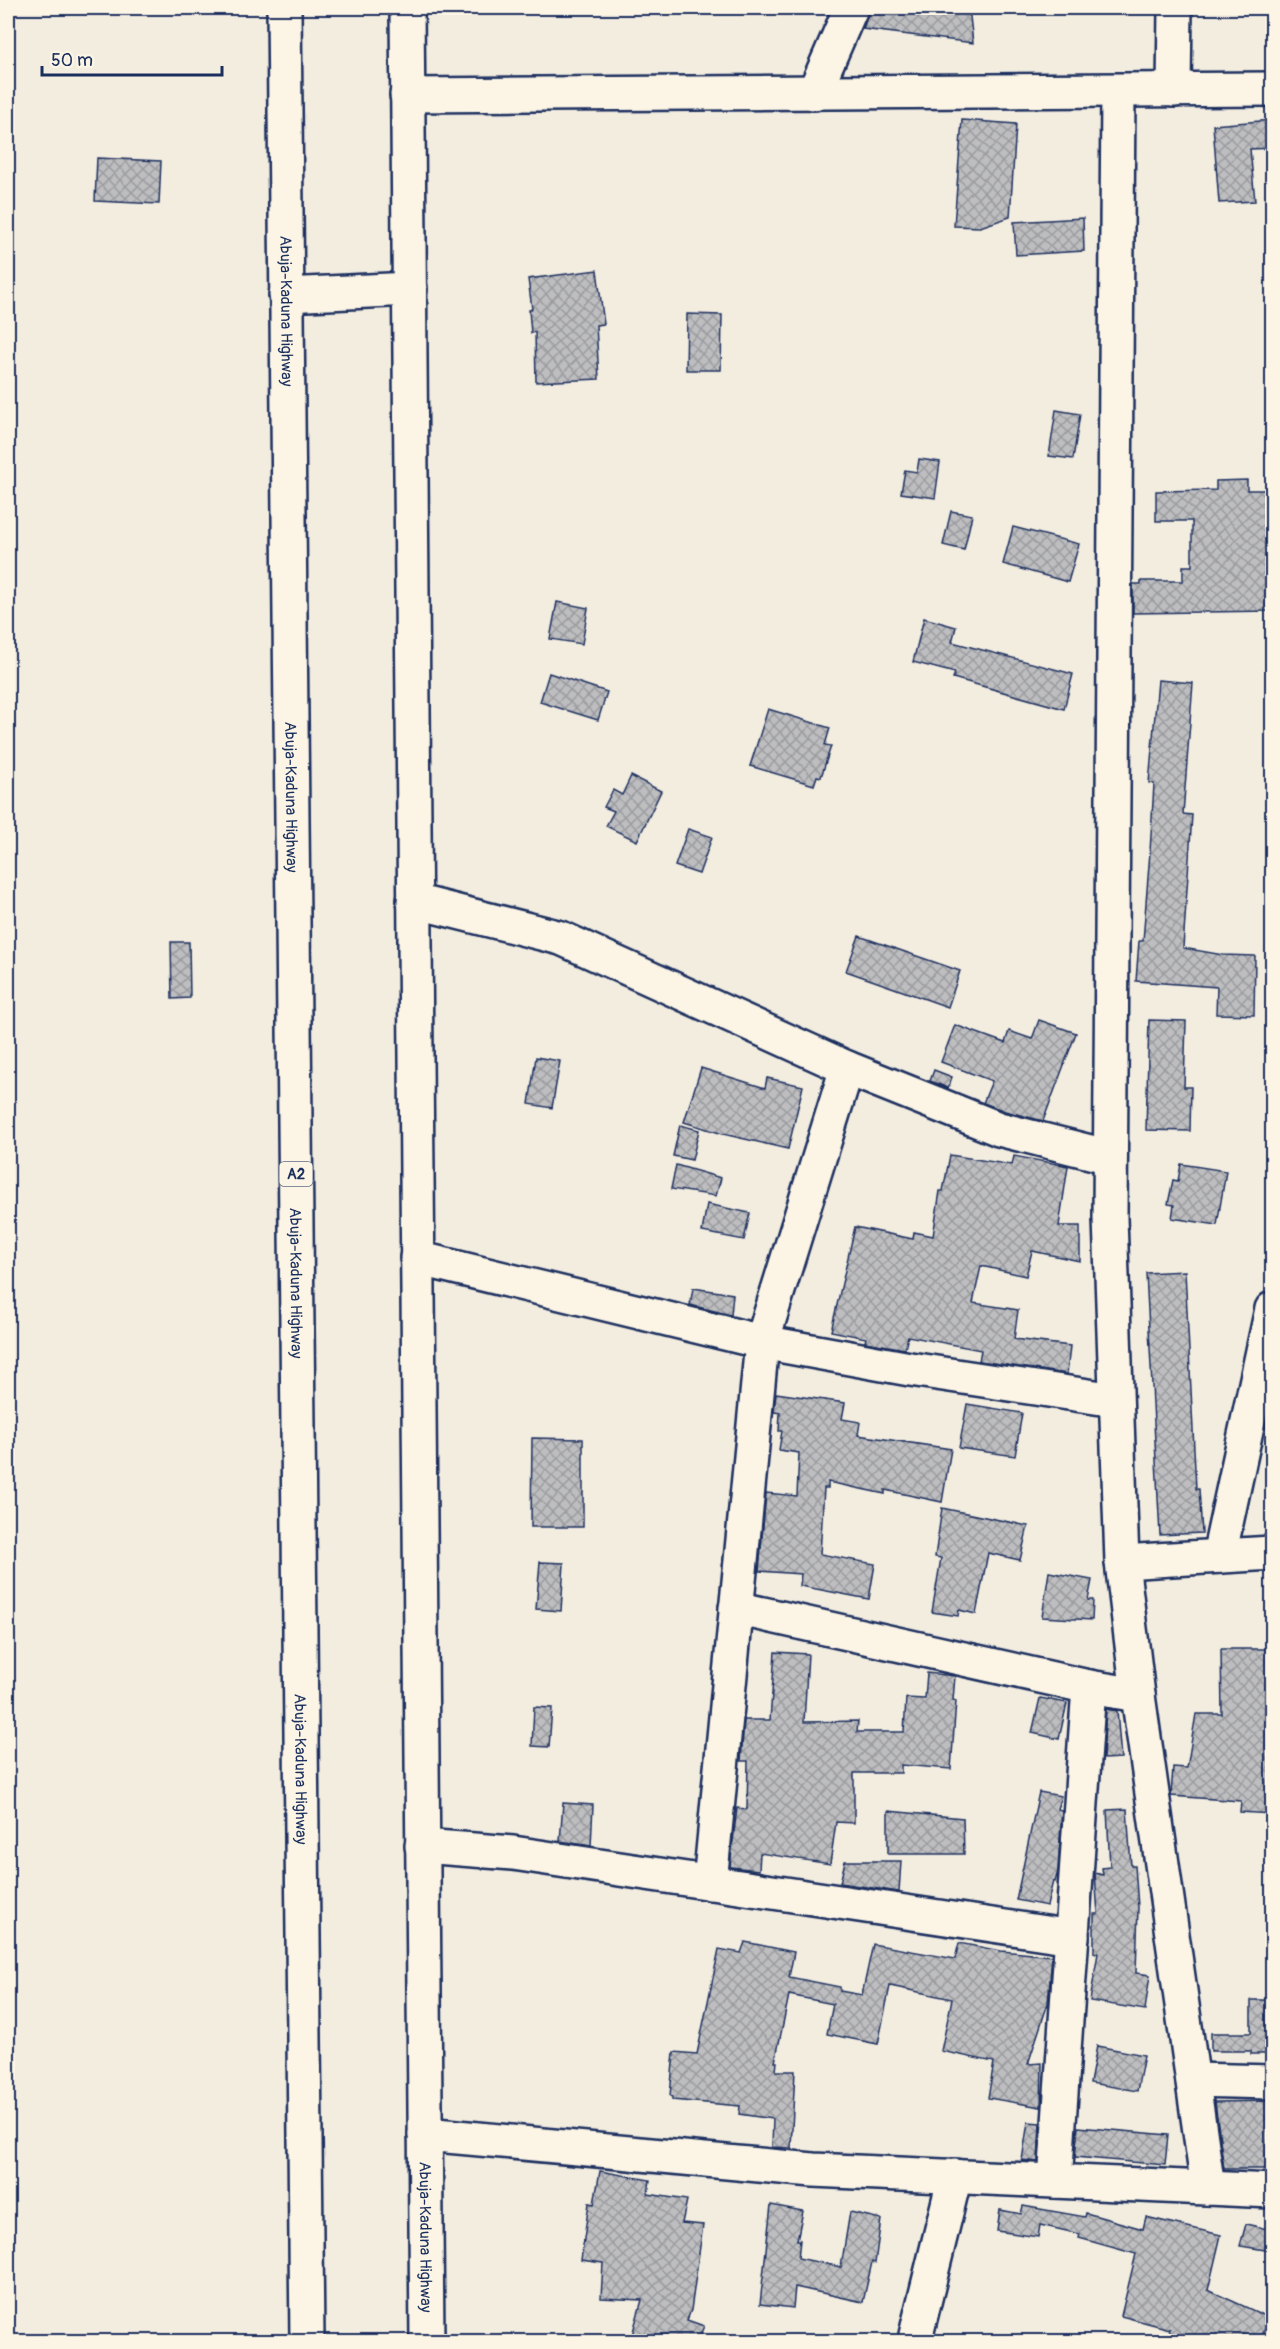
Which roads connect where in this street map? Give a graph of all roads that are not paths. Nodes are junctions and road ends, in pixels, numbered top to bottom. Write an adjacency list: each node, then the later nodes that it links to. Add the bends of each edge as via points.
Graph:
1 (284, 8): 11 (main road, Abuja-Kaduna Highway / A2)
2 (407, 8): 9 (main road, Abuja-Kaduna Highway)
3 (850, 8): 8 (main road)
4 (1174, 8): 6 (main road)
5 (1272, 89): 6 (main road)
6 (1174, 90): 7 (main road)
7 (1118, 91): 8 (main road); 14 (main road)
8 (814, 93): 9 (main road)
9 (407, 95): 10 (main road, Abuja-Kaduna Highway)
10 (410, 289): 11 (main road); 12 (main road, Abuja-Kaduna Highway)
11 (286, 295): 36 (main road, Abuja-Kaduna Highway / A2)
12 (414, 901): 13 (main road, via 561,938); 15 (main road, Abuja-Kaduna Highway)
13 (847, 1068): 14 (main road, via 999,1129); 17 (main road)
14 (1110, 1157): 18 (main road)
15 (417, 1258): 17 (main road); 25 (main road, Abuja-Kaduna Highway)
16 (1272, 1309): 20 (main road)
17 (762, 1342): 18 (main road); 22 (main road)
18 (1115, 1400): 21 (main road)
19 (1272, 1553): 20 (main road)
20 (1219, 1556): 21 (main road)
21 (1122, 1563): 24 (main road)
22 (736, 1608): 23 (main road); 26 (main road)
23 (1089, 1687): 24 (main road); 27 (main road)
24 (1138, 1695): 28 (main road)
25 (422, 1846): 26 (main road, via 513,1853); 30 (main road, Abuja-Kaduna Highway)
26 (710, 1883): 27 (main road)
27 (1072, 1937): 32 (main road)
28 (1193, 2080): 29 (main road); 33 (main road)
29 (1272, 2082)
30 (425, 2134): 31 (main road, via 813,2170); 37 (main road, Abuja-Kaduna Highway)
31 (954, 2176): 32 (main road); 35 (main road)
32 (1055, 2181): 33 (main road)
33 (1208, 2188): 34 (main road)
34 (1272, 2191)
35 (916, 2335)
36 (307, 2342)
37 (427, 2342)

